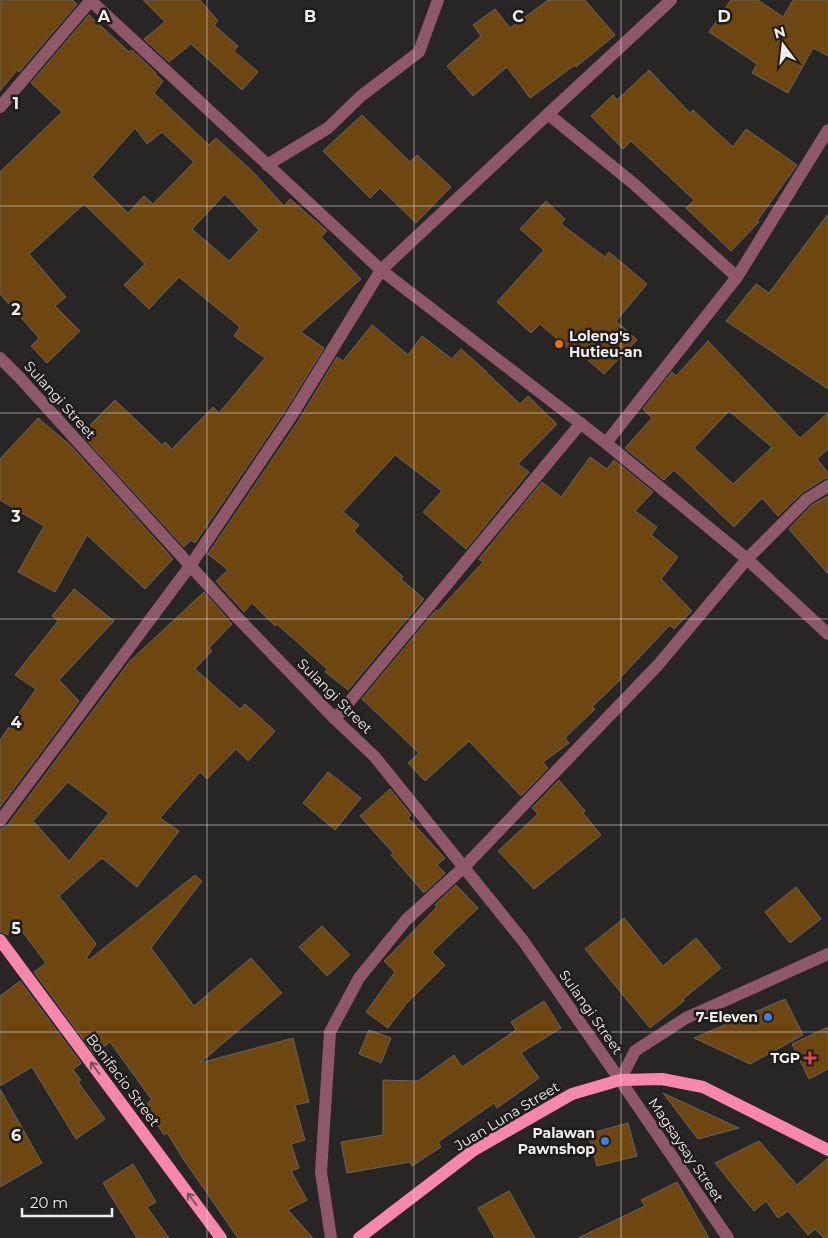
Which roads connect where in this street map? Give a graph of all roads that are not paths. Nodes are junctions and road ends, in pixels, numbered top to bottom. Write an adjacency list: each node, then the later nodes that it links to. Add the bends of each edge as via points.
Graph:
1 (91, 0): 4 (street); 7 (street)
2 (438, 0): 7 (street, via 419,52 361,96 328,128)
3 (672, 0): 5 (street)
4 (0, 107)
5 (548, 114): 8 (street); 9 (street, via 634,184)
6 (828, 130): 9 (street)
7 (268, 165): 8 (street)
8 (381, 270): 11 (street); 15 (street, via 290,418)
9 (737, 277): 12 (street)
10 (0, 358): 15 (street, Sulangi Street)
11 (581, 423): 12 (street); 17 (street)
12 (606, 443): 14 (street)
13 (828, 486): 14 (street, via 807,499)
14 (747, 559): 16 (street); 19 (street, via 658,665)
15 (190, 566): 17 (street, Sulangi Street); 18 (street)
16 (828, 634)
17 (335, 719): 19 (street, Sulangi Street, via 375,757)
18 (0, 821)
19 (464, 867): 22 (street, Sulangi Street, via 524,942); 25 (street, via 406,920 359,978 330,1032 321,1172)
20 (0, 940): 24 (main road, Bonifacio Street, one-way to 20)
21 (828, 954): 22 (street, via 686,1018 636,1051)
22 (620, 1080): 23 (main road, Juan Luna Street, via 662,1079 703,1087); 26 (main road, Juan Luna Street, via 572,1094 474,1150); 27 (street, Magsaysay Street)
23 (828, 1150)
24 (221, 1238)
25 (331, 1238)
26 (359, 1238)
27 (728, 1238)

